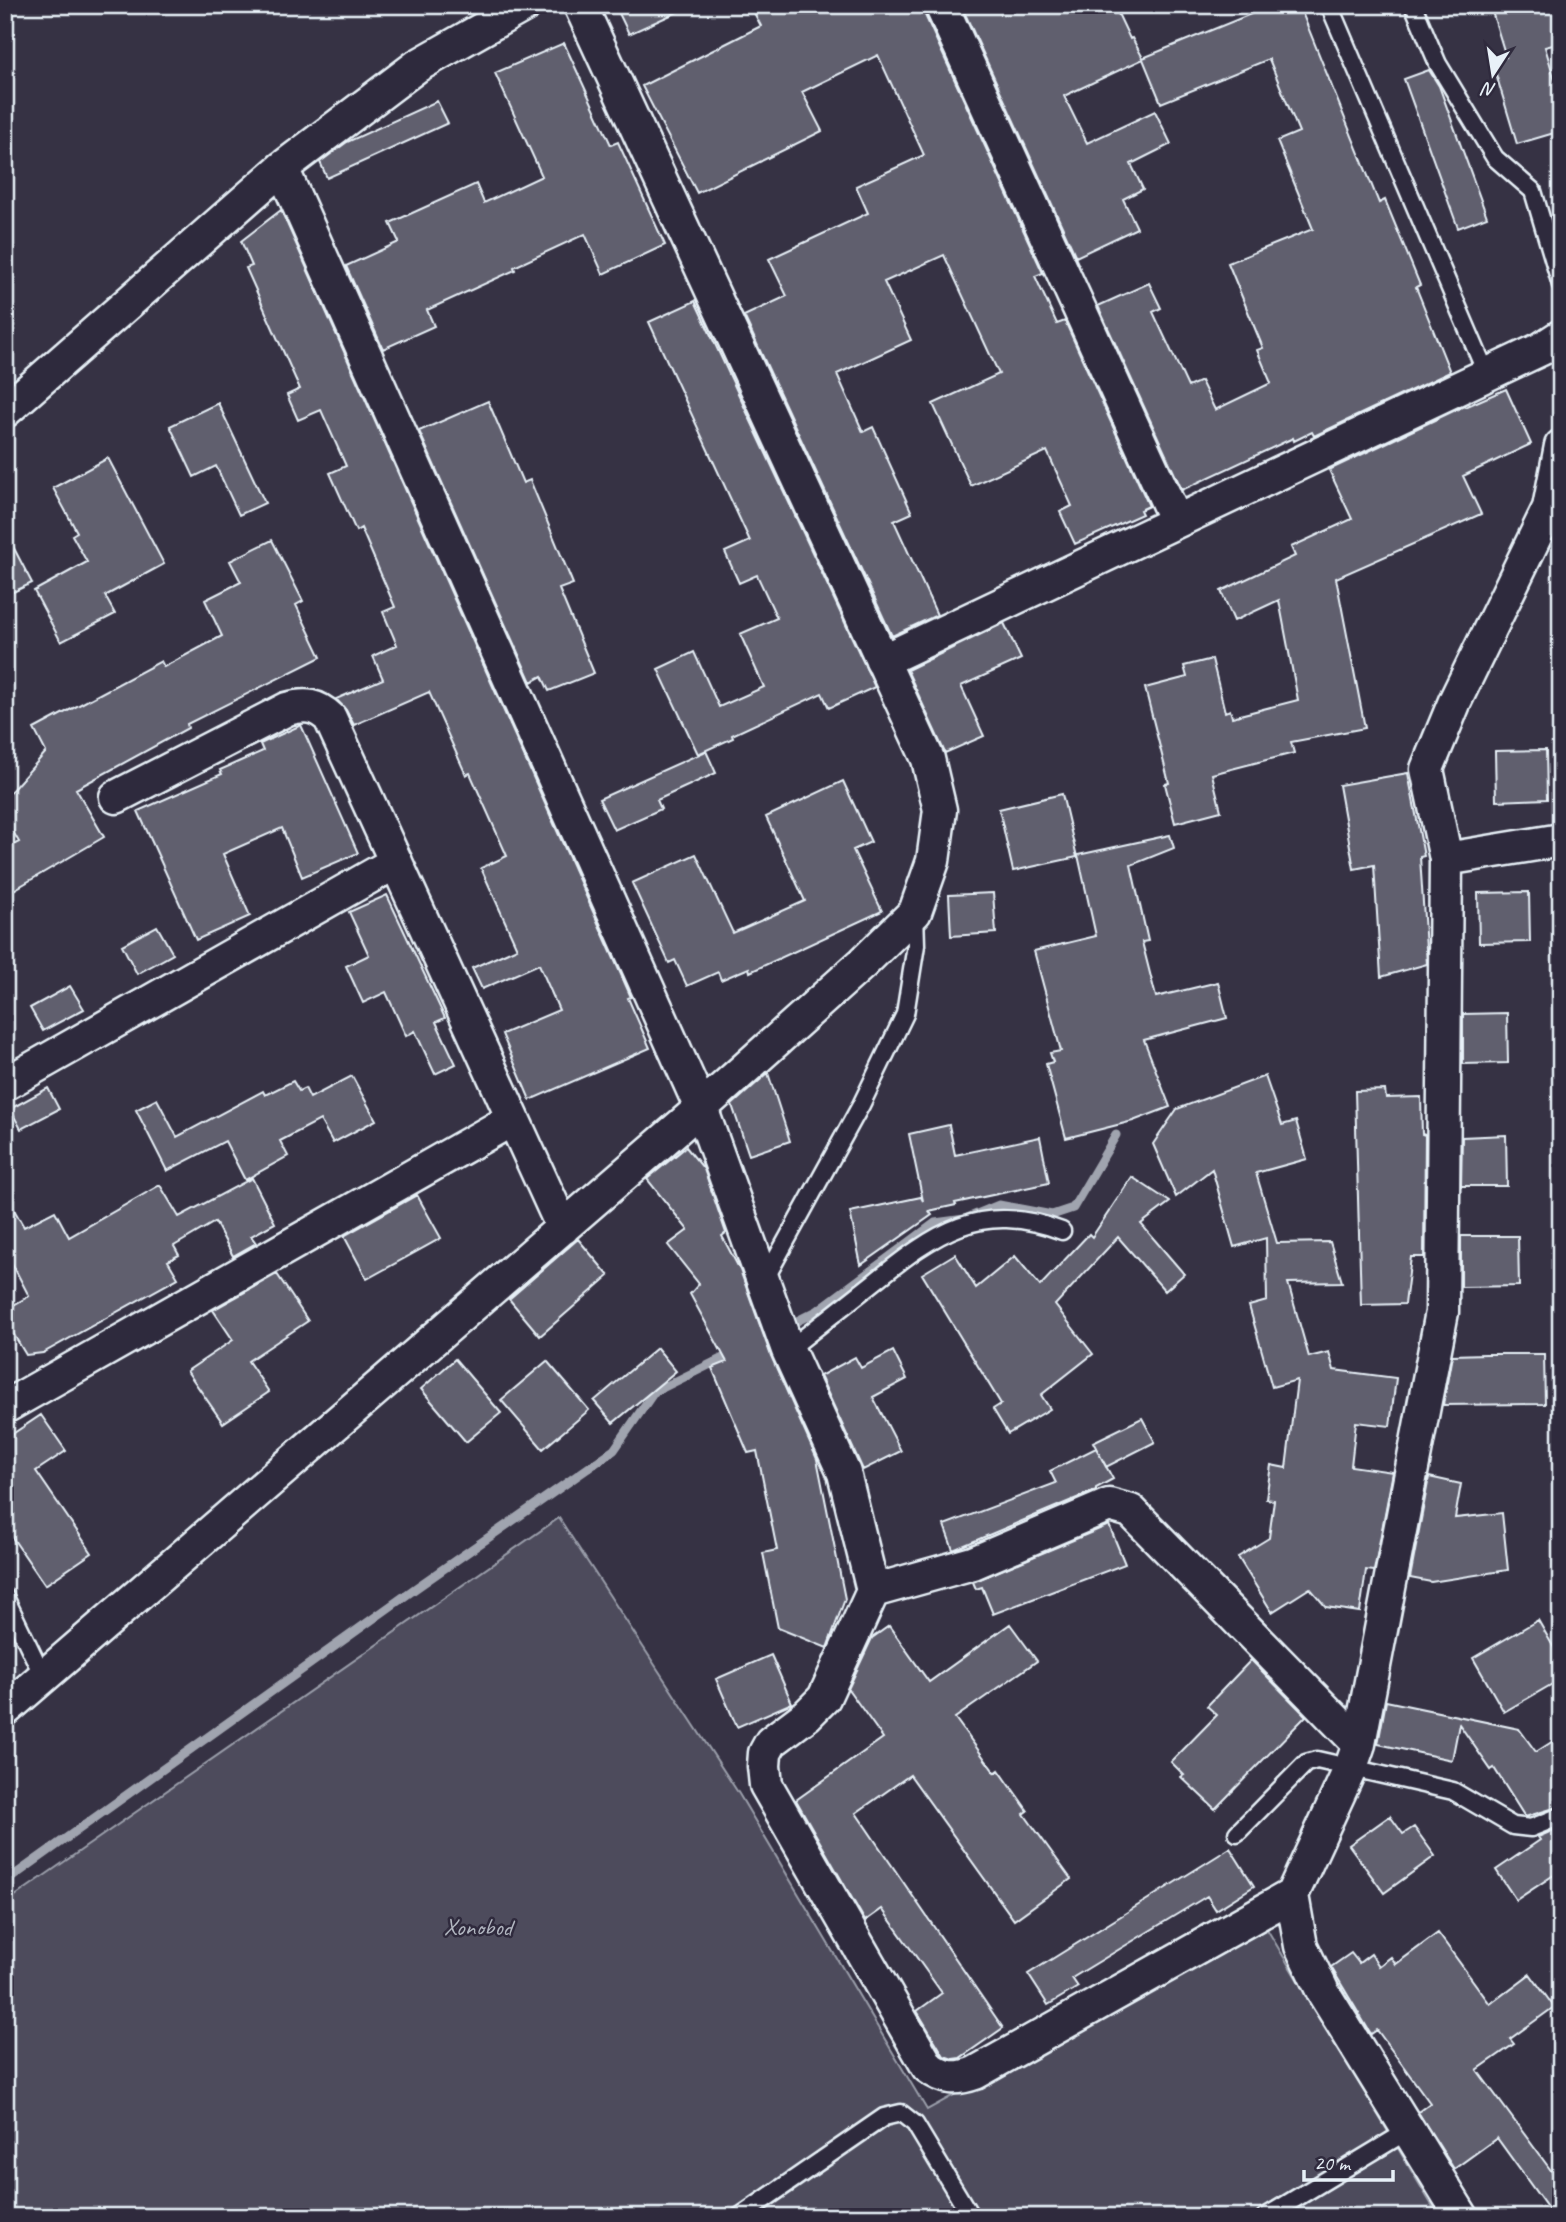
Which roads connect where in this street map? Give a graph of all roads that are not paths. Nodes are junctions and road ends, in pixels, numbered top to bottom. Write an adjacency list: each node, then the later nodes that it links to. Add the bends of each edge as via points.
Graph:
1 (525, 5): 6 (street, via 417,66)
2 (580, 5): 13 (street)
3 (941, 5): 12 (street)
4 (1329, 5): 9 (lane)
5 (1413, 5): 7 (lane, via 1438,64 1495,158 1533,191)
6 (282, 168): 10 (street); 20 (street)
7 (1561, 285)
8 (1561, 336): 9 (street)
9 (1487, 374): 12 (street)
10 (5, 411)
11 (1561, 446): 16 (street, via 1549,508 1427,769)
12 (1176, 522): 13 (street)
13 (883, 661): 18 (street, via 928,759 940,810 933,861)
14 (116, 797): 17 (street, via 287,709 319,708 330,719)
15 (1561, 840): 16 (street)
16 (1446, 859): 31 (street, via 1442,1312)
17 (396, 862): 19 (street); 21 (street)
18 (915, 912): 20 (street); 24 (lane, via 916,945 905,1014 861,1105)
19 (5, 1084)
20 (701, 1108): 22 (street); 24 (street)
21 (513, 1119): 22 (street); 26 (street)
22 (563, 1228): 29 (street)
23 (1062, 1231): 25 (lane, via 1035,1221 997,1218 951,1228)
24 (764, 1281): 25 (street)
25 (784, 1336): 27 (street, via 844,1473)
26 (5, 1407)
27 (873, 1591): 31 (street, via 973,1563 1109,1505 1131,1511); 34 (street, via 824,1698 771,1742 765,1753 766,1786 928,2067 940,2076 960,2079 975,2073)
28 (5, 1597): 29 (lane)
29 (44, 1678): 30 (street)
30 (5, 1710)
31 (1355, 1756): 32 (lane, via 1453,1791 1513,1826 1531,1828); 33 (lane, via 1306,1763); 34 (street)
32 (1561, 1816)
33 (1237, 1833)
34 (1292, 1895): 35 (street, via 1301,1946 1322,1992)
35 (1409, 2130): 38 (lane); 39 (street)
36 (739, 2217): 37 (lane, via 884,2118 901,2113 915,2124)
37 (971, 2217)
38 (1265, 2217)
39 (1462, 2217)

